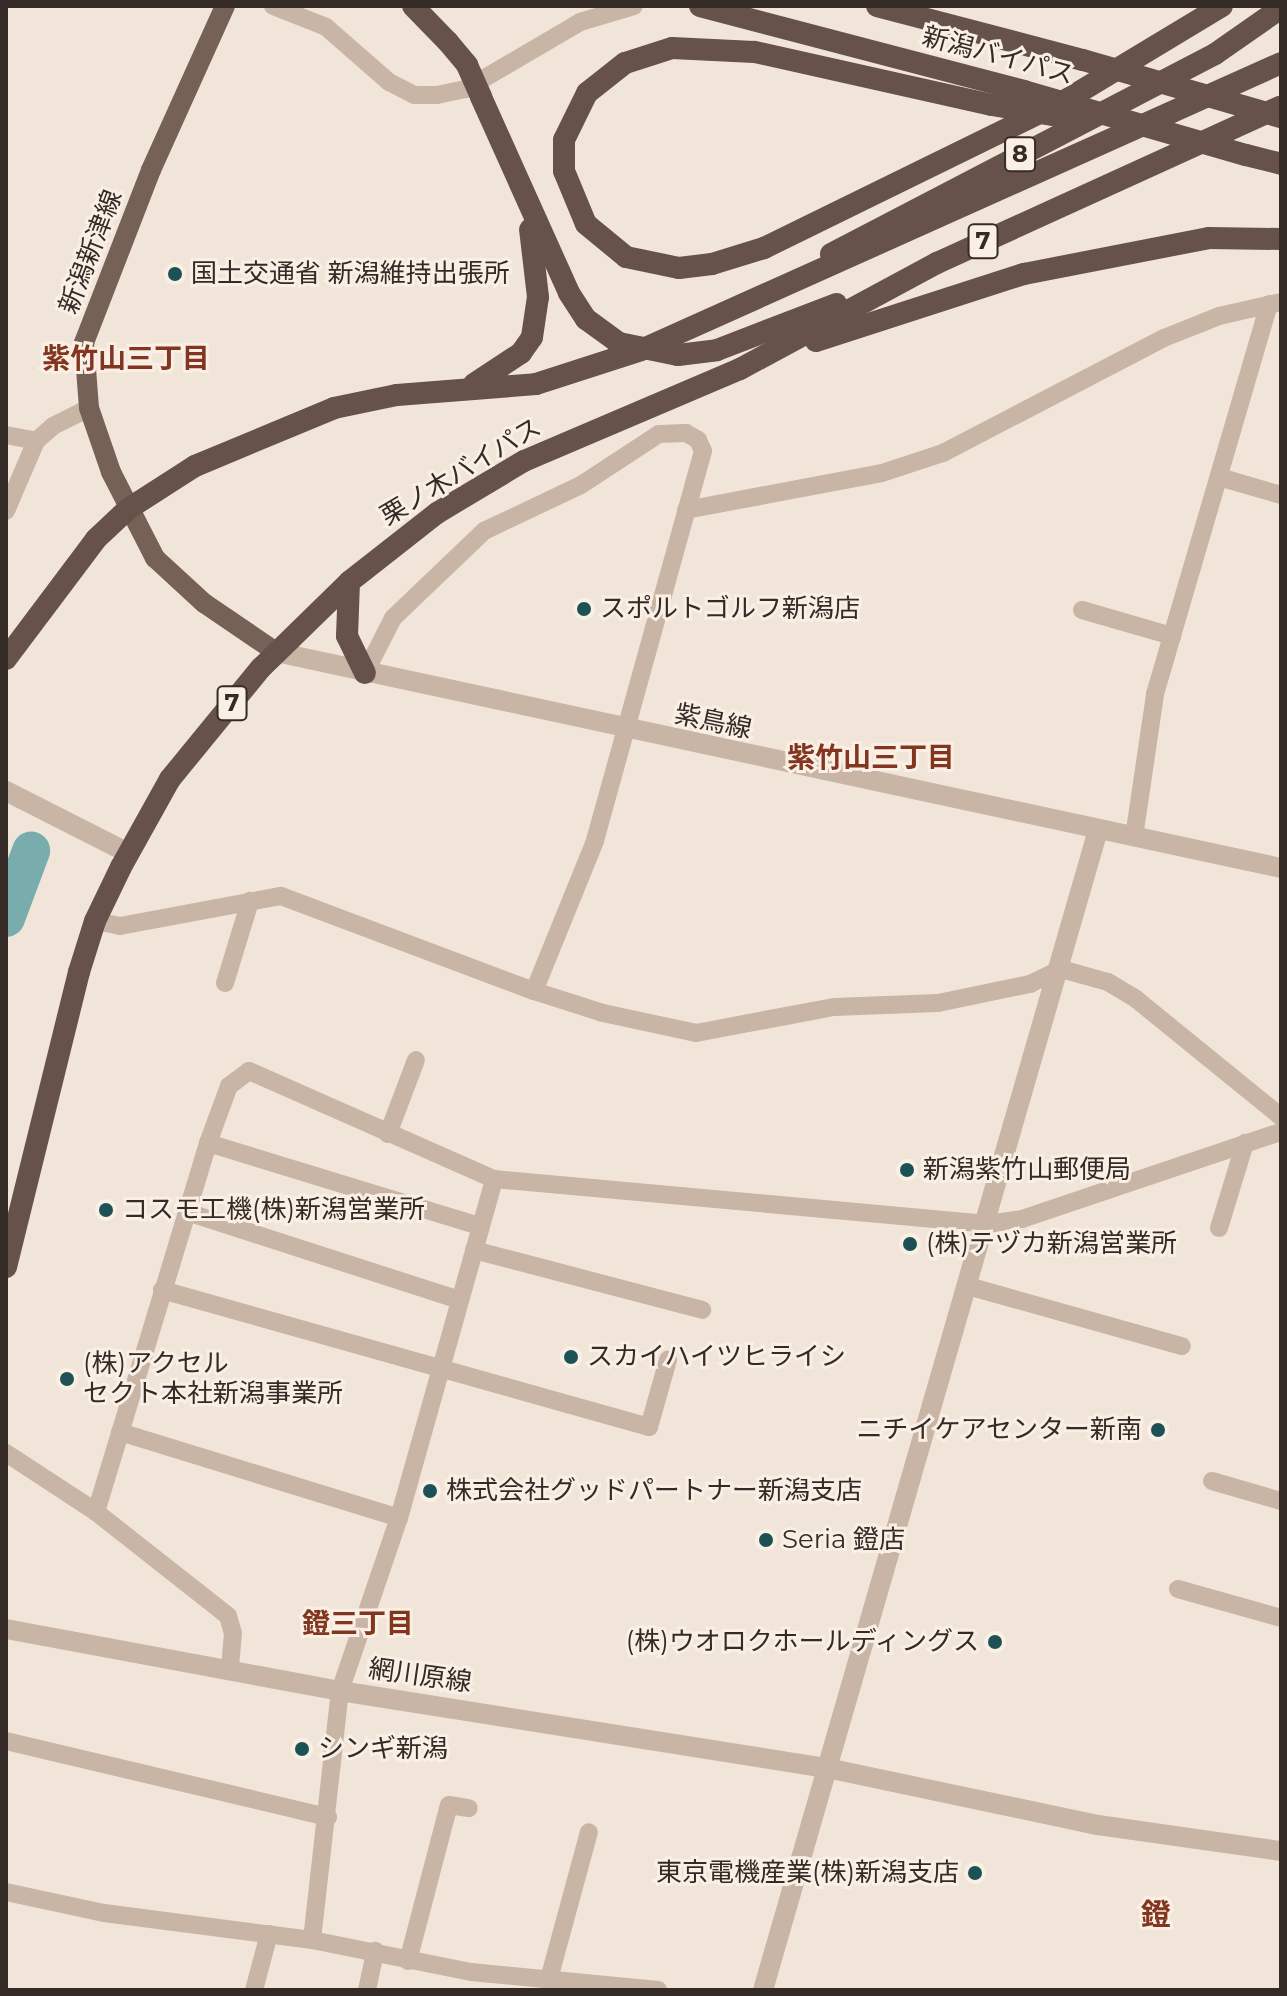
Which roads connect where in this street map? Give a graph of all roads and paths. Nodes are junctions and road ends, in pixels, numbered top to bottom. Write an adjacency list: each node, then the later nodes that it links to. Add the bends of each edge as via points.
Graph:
1 (225, 6): 23 (main road, 新潟新津線, via 151,170 84,343)
2 (273, 6): 4 (street, via 326,27 389,82 414,95 466,89 580,22)
3 (413, 6): 15 (highway, 7, bridge, via 467,65)
4 (634, 6)
5 (700, 6): 13 (highway, 新潟バイパス, bridge)
6 (877, 6): 10 (highway, 新潟バイパス / 7, bridge)
7 (1222, 6): 13 (highway, bridge, via 1066,100 730,260 679,268 626,257 586,224 564,171 564,140 587,93 625,63 672,48 754,52 992,105)
8 (1281, 8): 18 (highway, 8, via 1215,54)
9 (1281, 63): 18 (highway, 栗ノ木バイパス / 7, via 887,244)
10 (1191, 91): 11 (highway, 7, bridge); 12 (highway, 新潟バイパス, bridge)
11 (1281, 105): 17 (highway, 栗ノ木バイパス / 7)
12 (1281, 117)
13 (1179, 136): 14 (highway, 新潟バイパス, bridge)
14 (1281, 164)
15 (522, 191): 20 (highway, via 586,319 619,343); 22 (highway, 7, via 537,267 538,317 521,353)
16 (1281, 239): 21 (highway, via 1209,238 1024,274 864,323)
17 (937, 263): 20 (highway, via 717,350 678,355); 21 (highway, 栗ノ木バイパス / 7)
18 (757, 297): 20 (highway, 栗ノ木バイパス / 7)
19 (1275, 303): 26 (street); 29 (street, via 1164,338 943,453 853,480)
20 (641, 350): 22 (highway, 栗ノ木バイパス / 7, via 536,384)
21 (740, 369): 31 (highway, 栗ノ木バイパス / 7, via 524,461 437,513)
22 (470, 387): 28 (highway, 栗ノ木バイパス / 7, via 334,408 279,427 195,466)
23 (89, 408): 25 (street); 28 (main road, 新潟新津線)
24 (6, 435): 25 (street)
25 (36, 441): 30 (street)
26 (1219, 477): 27 (street); 33 (street)
27 (1281, 495)
28 (128, 509): 34 (main road, 新潟新津線, via 155,558 204,603); 35 (highway, 栗ノ木バイパス / 7, via 74,565)
29 (686, 510): 36 (street, via 703,451 686,433 659,434 581,485 484,531 393,618); 37 (street)
30 (6, 511)
31 (349, 582): 34 (highway, 栗ノ木バイパス / 7); 36 (highway, via 347,636)
32 (1082, 610): 33 (street)
33 (1172, 636): 40 (street, via 1155,694)
34 (276, 652): 36 (street, 紫鳥線); 41 (highway, 栗ノ木バイパス / 7, via 170,779)
35 (6, 659)
36 (365, 673): 37 (street, 紫鳥線)
37 (623, 729): 39 (street, 紫鳥線); 47 (street, via 595,841)
38 (6, 791): 41 (street)
39 (1098, 830): 40 (street, 紫鳥線); 45 (street)
40 (1134, 837): 42 (street, 紫鳥線)
41 (128, 853): 44 (highway, 栗ノ木バイパス / 7)
42 (1281, 868)
43 (250, 901): 44 (street, via 120,926); 46 (street); 47 (street, via 281,896)
44 (95, 921): 60 (highway, 栗ノ木バイパス / 7, via 57,1048)
45 (1061, 969): 47 (street, via 1030,984 938,1003 834,1007 696,1033); 49 (street, via 1108,982 1136,999); 56 (street)
46 (225, 983)
47 (534, 991)
48 (416, 1060): 51 (street)
49 (1281, 1117)
50 (1281, 1132): 53 (street)
51 (388, 1134): 52 (street, via 249,1071 229,1086); 54 (street)
52 (208, 1143): 55 (street); 57 (street)
53 (1245, 1143): 56 (street, via 1022,1219); 58 (street)
54 (494, 1179): 56 (street); 57 (street)
55 (187, 1212): 62 (street); 63 (street)
56 (987, 1224): 61 (street)
57 (480, 1226): 59 (street)
58 (1219, 1228)
59 (474, 1250): 63 (street); 64 (street)
60 (6, 1267)
61 (968, 1286): 65 (street); 80 (street)
62 (162, 1290): 67 (street); 68 (street)
63 (459, 1300): 67 (street)
64 (702, 1310)
65 (1182, 1346)
66 (668, 1360): 67 (street, via 649,1427)
67 (440, 1369): 73 (street)
68 (120, 1432): 72 (street); 73 (street)
69 (6, 1453): 72 (street)
70 (1212, 1481): 71 (street)
71 (1281, 1501)
72 (96, 1512): 77 (street, via 228,1616 233,1633)
73 (399, 1518): 78 (street)
74 (1178, 1589): 75 (street)
75 (1281, 1618)
76 (6, 1629): 77 (street, 網川原線)
77 (230, 1670): 78 (street, 網川原線)
78 (340, 1691): 80 (street, 網川原線); 82 (street)
79 (6, 1741): 82 (street)
80 (827, 1768): 84 (street, 網川原線, via 1098,1825); 95 (street)
81 (469, 1808): 89 (street, via 449,1805)
82 (328, 1817): 87 (street)
83 (589, 1832): 90 (street)
84 (1281, 1851)
85 (6, 1892): 86 (street, via 104,1913)
86 (269, 1934): 87 (street); 92 (street)
87 (312, 1940): 88 (street)
88 (375, 1951): 89 (street); 93 (street)
89 (408, 1961): 91 (street)
90 (549, 1979): 91 (street); 94 (street)
91 (469, 1981)
92 (254, 1990)
93 (367, 1990)
94 (658, 1990)
95 (763, 1990)

